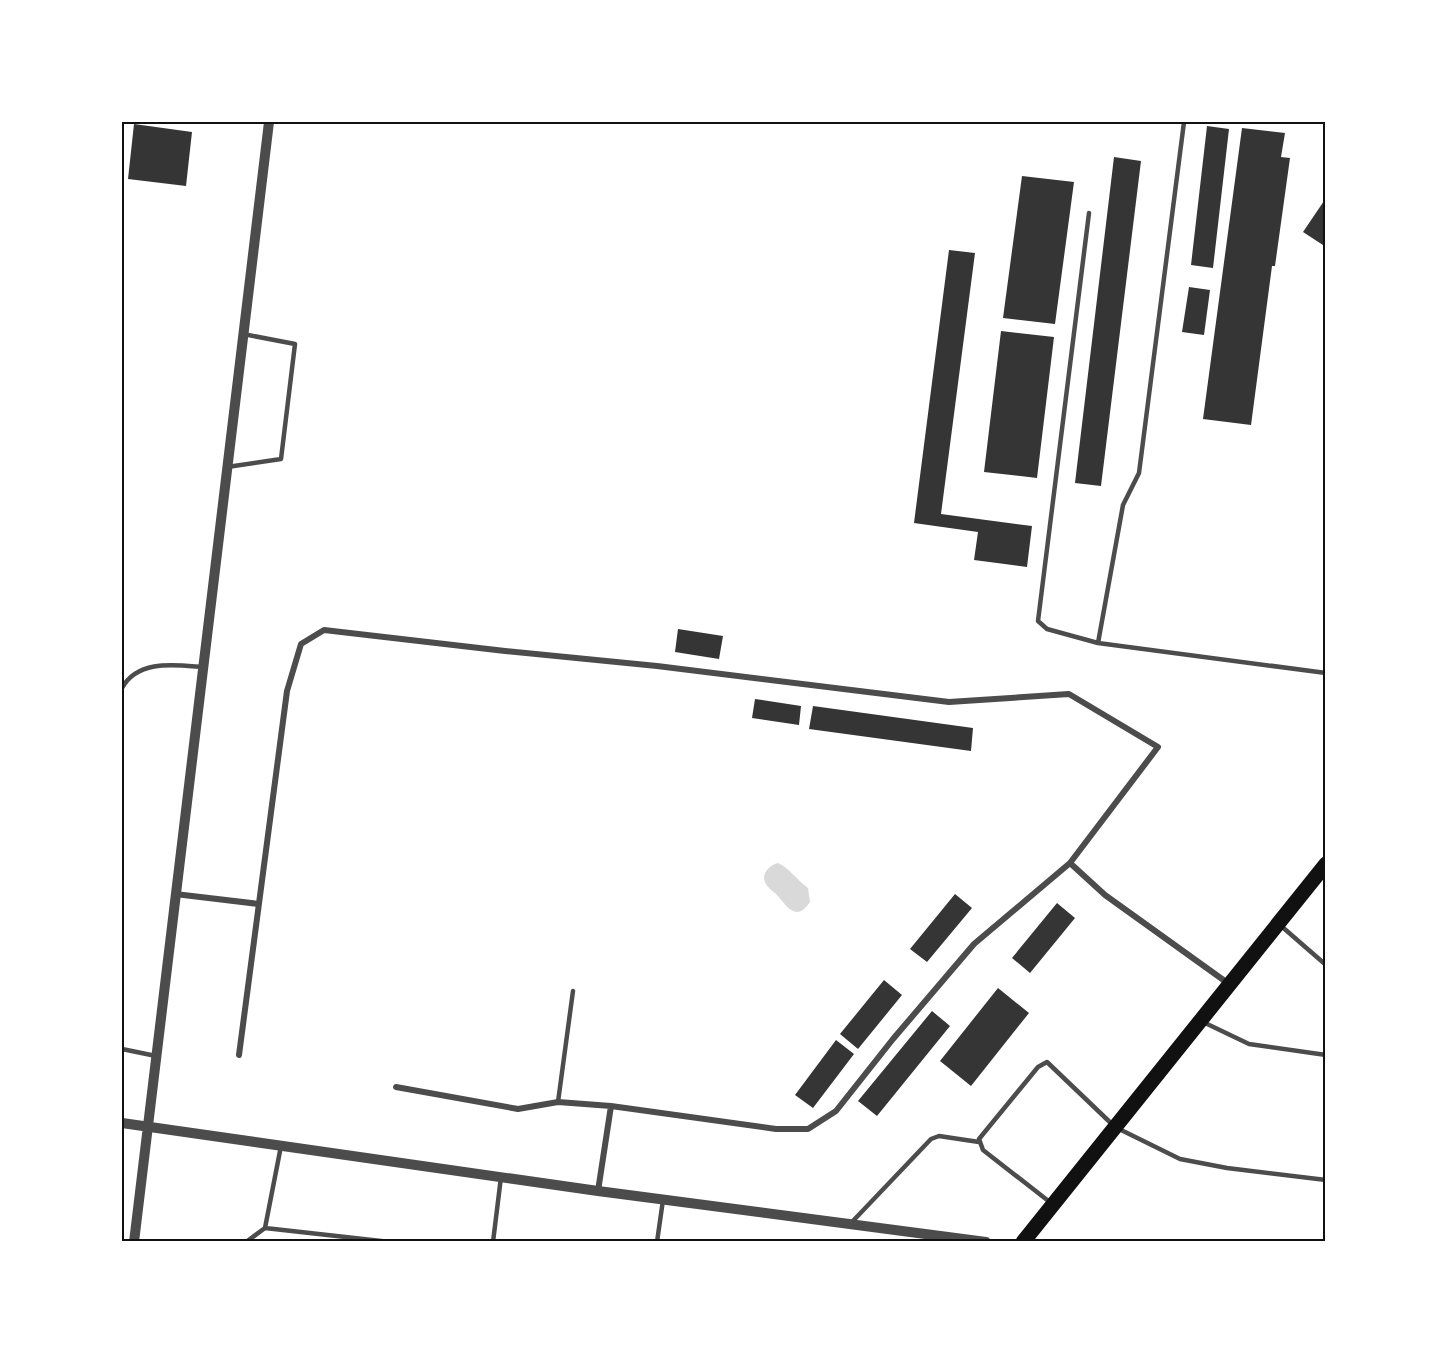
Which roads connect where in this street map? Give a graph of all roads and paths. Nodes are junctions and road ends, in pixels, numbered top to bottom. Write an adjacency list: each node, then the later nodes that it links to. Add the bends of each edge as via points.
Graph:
1 (269, 122): 4 (street)
2 (1184, 122): 6 (lane, via 1139,473 1123,505)
3 (1089, 213): 6 (lane, via 1038,621 1047,629)
4 (243, 334): 5 (street); 5 (lane, via 295,344 294,356 281,459)
5 (227, 467): 7 (street)
6 (1098, 643): 8 (lane)
7 (203, 667): 9 (lane, via 164,664 145,668 126,680); 12 (street)
8 (1326, 673)
9 (122, 688)
10 (1070, 863): 13 (street, via 1158,747 1069,694 949,702 324,630 301,644 287,691); 16 (street, via 1105,895); 25 (street, via 974,944 836,1111 808,1129 776,1129)
11 (1326, 864): 14 (main road)
12 (175, 894): 13 (street); 22 (street)
13 (259, 904): 20 (street)
14 (1278, 924): 15 (lane); 16 (main road)
15 (1326, 965)
16 (1229, 985): 18 (main road)
17 (573, 991): 24 (lane)
18 (1200, 1021): 21 (lane, via 1249,1044); 28 (main road)
19 (122, 1049): 22 (lane)
20 (239, 1055)
21 (1326, 1055)
22 (156, 1056): 27 (street)
23 (396, 1087): 24 (street, via 518,1109)
24 (558, 1102): 25 (street)
25 (611, 1106): 33 (street)
26 (122, 1123): 27 (street)
27 (147, 1126): 30 (street); 38 (street)
28 (1115, 1127): 29 (lane, via 1047,1062 1038,1067); 32 (lane, via 1180,1159); 35 (main road)
29 (979, 1142): 35 (lane, via 982,1150); 36 (lane, via 939,1136 931,1139)
30 (281, 1146): 31 (street); 37 (lane)
31 (501, 1177): 33 (street); 41 (lane)
32 (1326, 1180)
33 (598, 1191): 34 (street)
34 (663, 1199): 36 (street); 42 (lane)
35 (1053, 1205): 44 (main road)
36 (850, 1224): 43 (street)
37 (265, 1228): 39 (lane); 40 (lane)
38 (134, 1242)
39 (246, 1242)
40 (390, 1242)
41 (493, 1242)
42 (657, 1242)
43 (986, 1242)
44 (1023, 1242)

